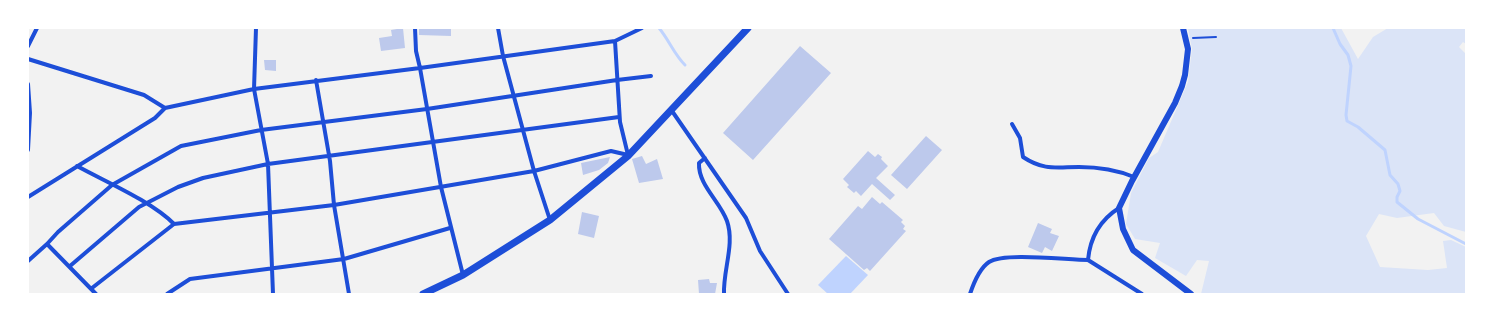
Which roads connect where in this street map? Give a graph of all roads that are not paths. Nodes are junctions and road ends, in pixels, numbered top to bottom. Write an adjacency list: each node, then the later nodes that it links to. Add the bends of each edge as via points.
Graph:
1 (37, 28): 9 (street)
2 (256, 28): 17 (street)
3 (416, 28): 12 (street, via 416,51)
4 (498, 28): 10 (street)
5 (642, 28): 8 (street)
6 (748, 28): 21 (main road)
7 (1184, 28): 35 (street, via 1187,63 1182,86)
8 (615, 41): 10 (street); 15 (street)
9 (28, 46)
10 (503, 56): 12 (street); 18 (street)
11 (28, 59): 19 (street, via 144,95)
12 (420, 68): 14 (street); 20 (street)
13 (652, 76): 15 (street)
14 (316, 80): 17 (street); 23 (street)
15 (617, 80): 18 (street); 22 (street)
16 (28, 84): 28 (street)
17 (254, 88): 19 (street); 25 (street)
18 (514, 95): 20 (street); 26 (street)
19 (166, 108): 33 (street, via 155,118)
20 (427, 109): 23 (street); 27 (street)
21 (672, 111): 30 (main road); 31 (street)
22 (619, 117): 26 (street); 30 (street)
23 (323, 122): 25 (street); 29 (street)
24 (1012, 124): 35 (street, via 1020,138 1023,157 1028,161 1055,169 1097,167)
25 (261, 130): 32 (street); 36 (street, via 181,146)
26 (523, 130): 27 (street); 34 (street)
27 (433, 143): 29 (street); 37 (street)
28 (28, 150)
29 (330, 156): 32 (street); 40 (street)
30 (628, 156): 34 (street, via 612,151); 43 (main road)
31 (705, 158): 59 (street, via 699,163 701,179 721,207 730,234); 60 (street, via 746,218 760,250)
32 (268, 164): 39 (street, via 203,178 178,187); 42 (street)
33 (77, 166): 36 (street); 38 (street)
34 (534, 171): 37 (street); 43 (street)
35 (1134, 177): 41 (street)
36 (112, 185): 39 (street); 46 (street)
37 (441, 187): 40 (street); 45 (street)
38 (28, 196)
39 (145, 204): 44 (street); 50 (street)
40 (334, 206): 42 (street); 47 (street)
41 (1119, 208): 48 (street, via 1101,223 1089,246); 63 (street, via 1123,230 1133,250)
42 (270, 213): 44 (street); 51 (street)
43 (550, 220): 52 (main road)
44 (174, 224): 53 (street)
45 (450, 228): 47 (street); 52 (street)
46 (47, 244): 49 (street); 50 (street)
47 (344, 259): 51 (street); 57 (street)
48 (1088, 260): 61 (street, via 998,259 988,262); 62 (street)
49 (28, 261)
50 (70, 266): 53 (street)
51 (273, 268): 55 (street, via 190,279); 56 (street)
52 (463, 275): 58 (main road)
53 (92, 288): 54 (street)
54 (96, 294)
55 (167, 294)
56 (273, 294)
57 (348, 294)
58 (423, 294)
59 (724, 294)
60 (788, 294)
61 (970, 294)
62 (1142, 294)
63 (1191, 294)

